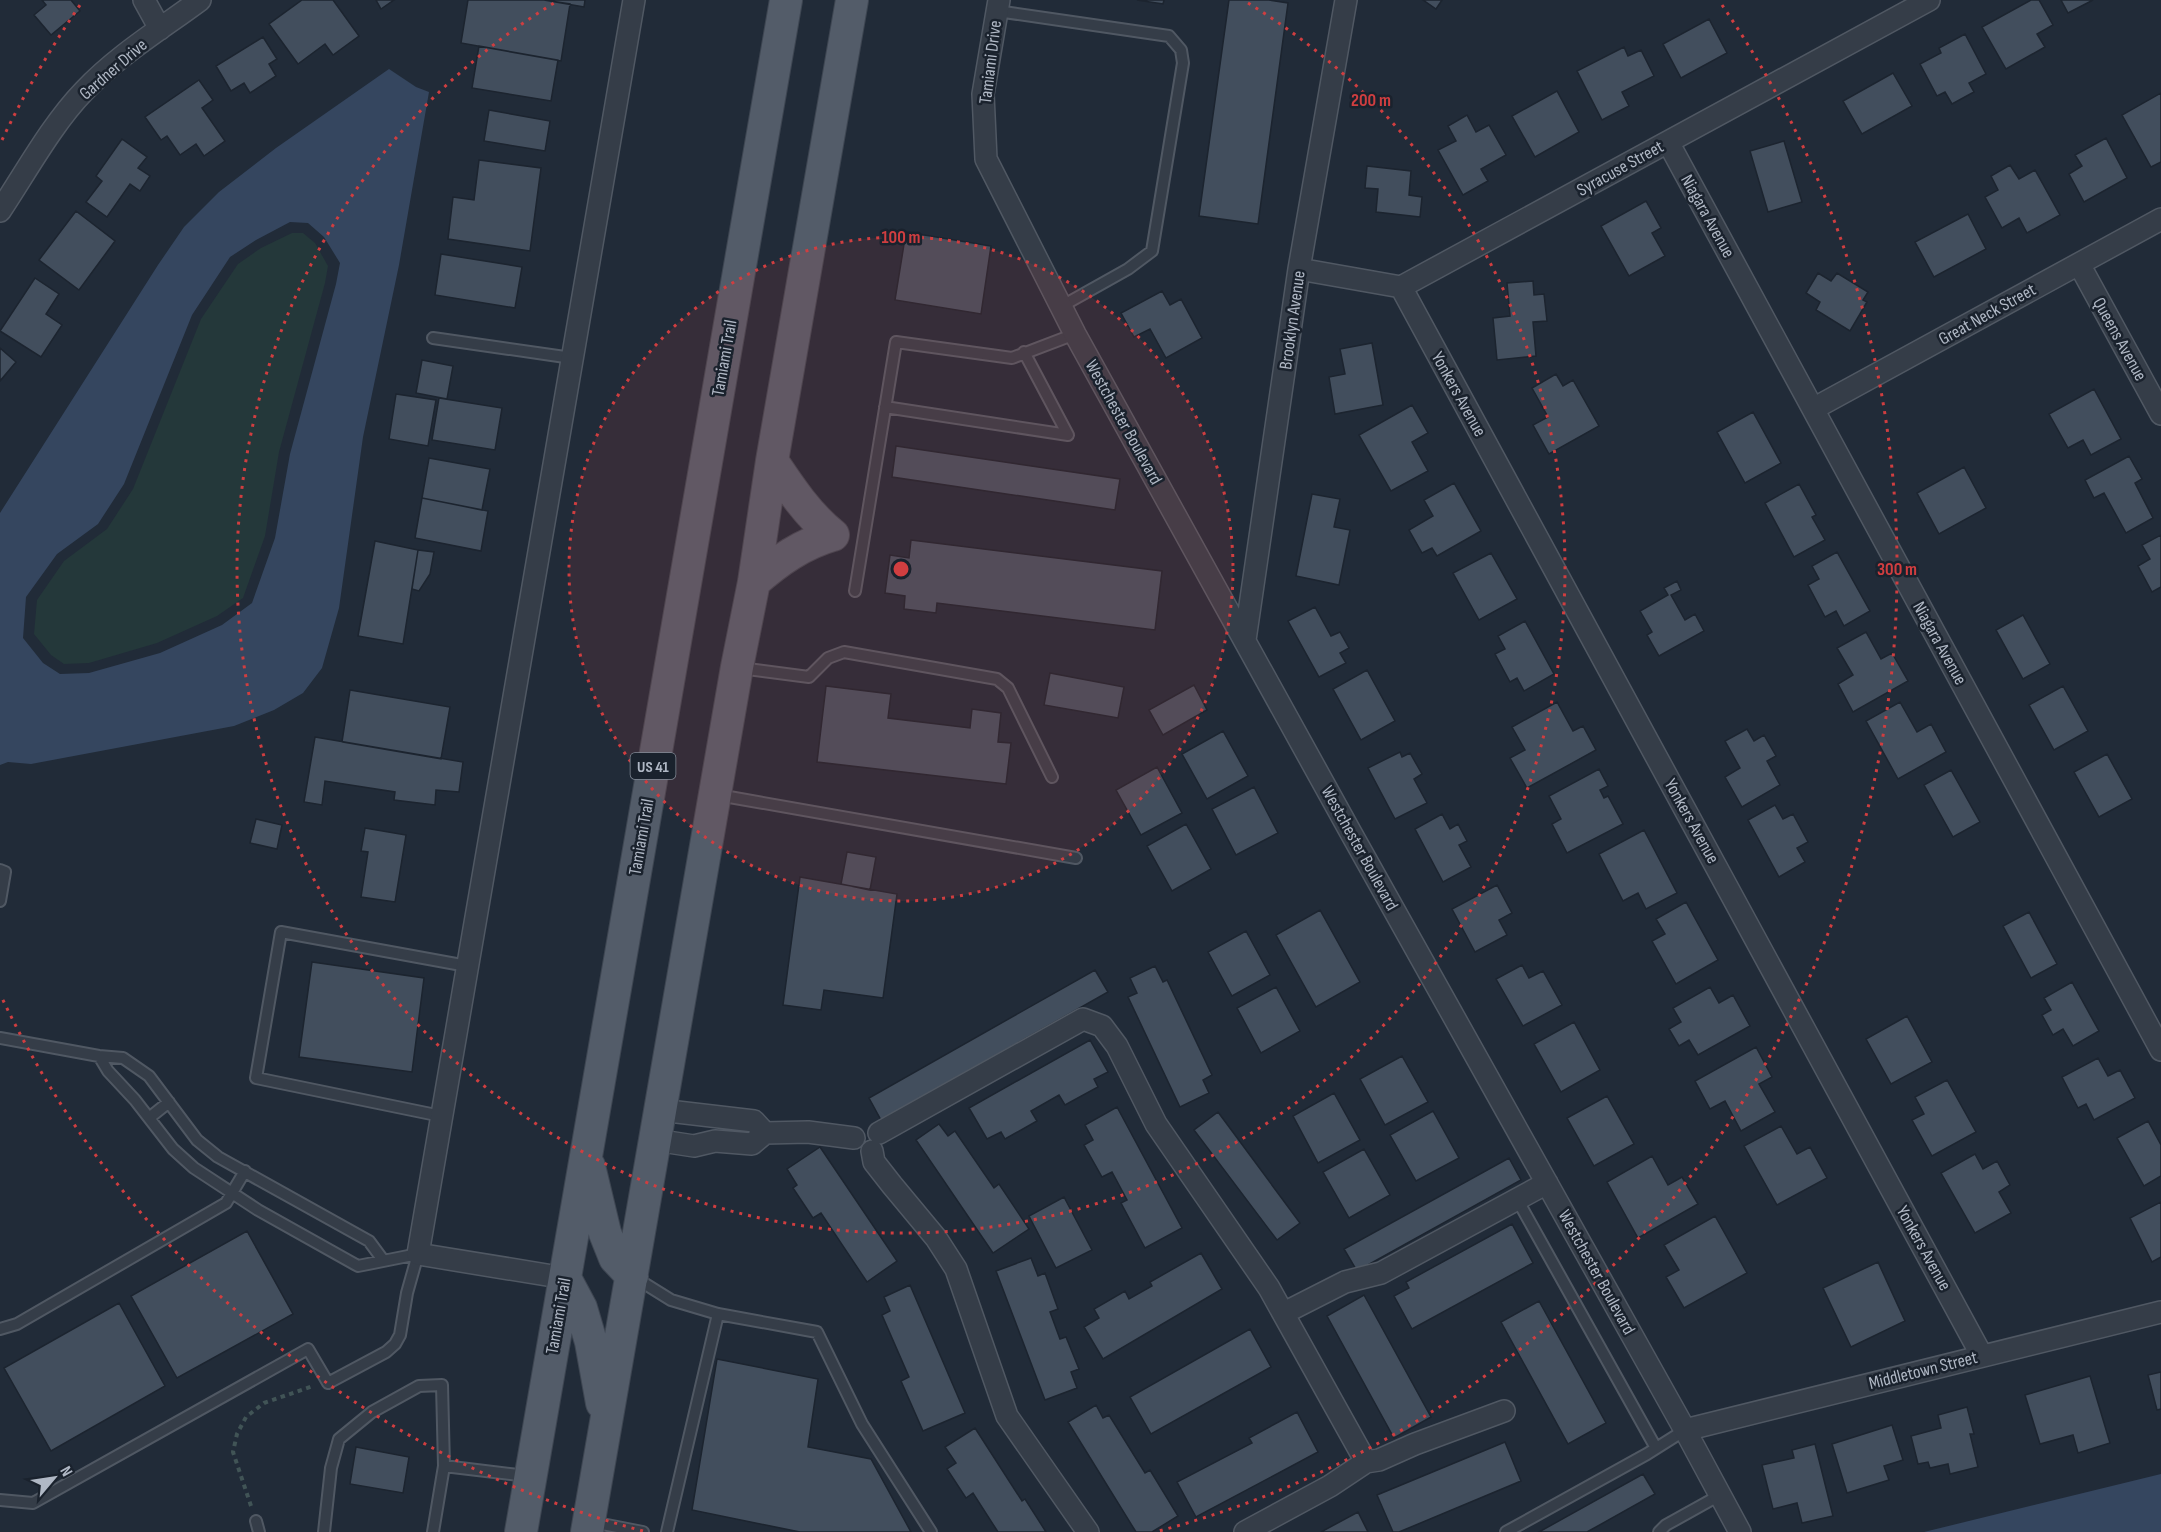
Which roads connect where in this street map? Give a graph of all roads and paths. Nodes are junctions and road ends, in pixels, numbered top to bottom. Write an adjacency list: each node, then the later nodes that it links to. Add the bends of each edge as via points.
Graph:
1 (144, 0): 9 (street)
2 (200, 0): 9 (street, Gardner Drive)
3 (634, 0): 21 (street)
4 (786, 0): 47 (main road, Tamiami Trail / US 41)
5 (852, 0): 25 (main road)
6 (1346, 0): 15 (street, Brooklyn Avenue)
7 (1929, 0): 10 (street, Syracuse Street)
8 (998, 6): 11 (street, Tamiami Drive, via 983,94); 17 (lane, via 1169,36 1181,50 1183,63 1152,251)
9 (160, 29): 12 (street, Gardner Drive, via 83,91)
10 (1668, 142): 16 (street, Syracuse Street); 23 (street, Niagara Avenue)
11 (986, 159): 17 (street, Westchester Boulevard)
12 (0, 211)
13 (2161, 219): 14 (street, Great Neck Street)
14 (2079, 264): 23 (street, Great Neck Street); 24 (street, Queens Avenue)
15 (1299, 269): 16 (street); 29 (street, Brooklyn Avenue)
16 (1401, 287): 60 (street, Yonkers Avenue)
17 (1062, 306): 18 (street, Westchester Boulevard)
18 (1075, 334): 20 (lane); 29 (street, Westchester Boulevard)
19 (433, 338): 21 (lane)
20 (1024, 352): 22 (lane, via 1012,358 896,342); 22 (lane, via 1068,435)
21 (572, 357): 36 (street)
22 (885, 407): 26 (lane)
23 (1813, 409): 38 (street, Niagara Avenue)
24 (2161, 414)
25 (772, 461): 26 (main road, via 819,524); 27 (main road)
26 (848, 538): 27 (main road, via 815,540 779,560); 28 (lane)
27 (754, 582): 30 (main road)
28 (855, 591)
29 (1245, 640): 49 (street, Westchester Boulevard)
30 (736, 667): 31 (lane, via 809,677 828,658 844,652 997,679 1008,688); 32 (main road)
31 (1052, 777)
32 (714, 795): 33 (lane); 41 (main road)
33 (1076, 858)
34 (0, 870): 35 (lane, via 5,872)
35 (0, 901)
36 (467, 966): 42 (street); 42 (lane, via 281,932 275,966 256,1078)
37 (0, 1038): 39 (lane)
38 (2161, 1050)
39 (99, 1056): 40 (lane, via 123,1058 149,1076); 43 (lane)
40 (169, 1102): 43 (lane); 48 (lane, via 197,1140)
41 (660, 1110): 44 (street, via 754,1121); 45 (main road)
42 (441, 1116): 52 (street)
43 (149, 1118): 50 (lane, via 187,1162)
44 (765, 1133): 45 (street, via 752,1144 715,1141 694,1146); 46 (street, via 808,1132 854,1138 863,1151)
45 (655, 1140): 54 (main road)
46 (876, 1142): 57 (street, via 1083,1018 1102,1026 1117,1046 1156,1124); 79 (street, via 874,1162 956,1269 1007,1416)
47 (586, 1153): 54 (main road, via 605,1233 615,1258); 55 (main road, Tamiami Trail / US 41)
48 (245, 1171): 50 (lane); 53 (lane, via 369,1241)
49 (1547, 1183): 51 (street); 64 (street, Westchester Boulevard)
50 (232, 1193): 53 (lane, via 358,1266); 59 (lane, via 226,1203 16,1324)
51 (1517, 1199): 57 (street, via 1381,1273 1345,1282); 65 (lane)
52 (418, 1254): 53 (lane); 55 (street); 61 (lane, via 395,1344)
53 (383, 1260)
54 (632, 1276): 58 (lane, via 671,1300); 63 (main road)
55 (565, 1278): 63 (main road, via 581,1308 591,1342); 68 (main road, Tamiami Trail / US 41)
56 (2161, 1312): 60 (street, Middletown Street)
57 (1284, 1313): 66 (street)
58 (718, 1314): 77 (lane); 78 (lane, via 818,1332 862,1424)
59 (0, 1329)
60 (1982, 1356): 64 (street, Middletown Street)
61 (328, 1383): 70 (lane, via 308,1349 33,1503); 71 (path, via 264,1402 246,1417 237,1434 233,1452)
62 (1504, 1411): 66 (street)
63 (606, 1425): 72 (main road)
64 (1685, 1430): 65 (lane); 69 (street, Westchester Boulevard)
65 (1656, 1448): 81 (lane)
66 (1366, 1462): 80 (street)
67 (444, 1466): 68 (lane); 73 (lane, via 442,1384 419,1386 372,1412 339,1439 331,1468); 74 (lane)
68 (530, 1477): 75 (main road, Tamiami Trail / US 41)
69 (1720, 1495): 82 (lane); 83 (street, Westchester Boulevard)
70 (0, 1500)
71 (258, 1526)
72 (588, 1527): 76 (lane)
73 (324, 1532)
74 (433, 1532)
75 (521, 1532)
76 (643, 1532)
77 (667, 1532)
78 (931, 1532)
79 (1088, 1532)
80 (1245, 1532)
81 (1506, 1532)
82 (1659, 1532)
83 (1740, 1532)

